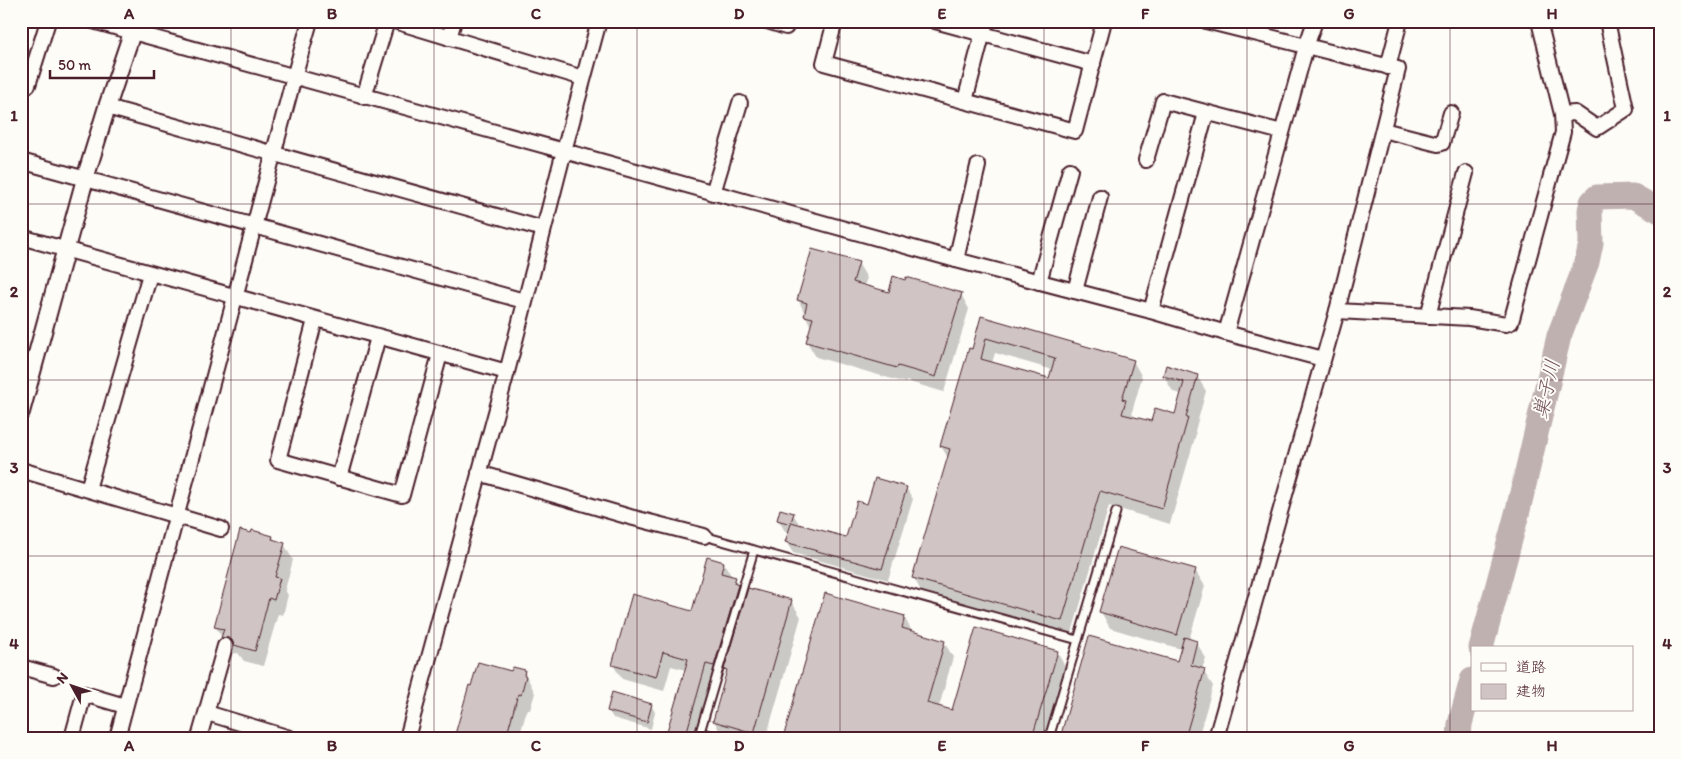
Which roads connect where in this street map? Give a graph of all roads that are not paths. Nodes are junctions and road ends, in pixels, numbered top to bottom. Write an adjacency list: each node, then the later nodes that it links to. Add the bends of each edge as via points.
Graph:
1 (48, 21): 26 (street)
2 (93, 21): 18 (street)
3 (310, 21): 24 (street)
4 (387, 21): 27 (street)
5 (394, 21): 20 (street)
6 (454, 21): 20 (street)
7 (600, 21): 25 (street)
8 (767, 21): 17 (street)
9 (836, 21): 28 (street, via 824,63)
10 (935, 21): 19 (street)
11 (1104, 21): 22 (street)
12 (1315, 21): 21 (street)
13 (1400, 21): 23 (street)
14 (1539, 21): 33 (street)
15 (1607, 21): 33 (street, via 1626,109 1597,128 1575,113)
16 (1211, 22): 21 (street)
17 (786, 26)
18 (135, 27): 24 (street); 30 (street)
19 (984, 28): 22 (street); 28 (street)
20 (449, 38): 25 (street)
21 (1306, 47): 23 (street); 35 (street)
22 (1093, 64): 28 (street, via 1074,131)
23 (1388, 67): 34 (street, via 1398,69)
24 (294, 77): 27 (street); 37 (street)
25 (583, 78): 36 (street)
26 (28, 85)
27 (364, 97): 36 (street)
28 (965, 101)
29 (740, 102): 44 (street)
30 (107, 107): 37 (street); 43 (street)
31 (1206, 113): 35 (street); 38 (street, via 1163,101); 56 (street)
32 (1451, 113): 34 (street, via 1442,143 1438,144)
33 (1562, 114): 58 (street, via 1563,132 1511,322)
34 (1383, 130): 57 (street)
35 (1282, 132): 60 (street)
36 (564, 151): 44 (street); 47 (street)
37 (274, 154): 46 (street); 47 (street)
38 (1146, 160)
39 (21, 161): 43 (street)
40 (978, 166): 50 (street)
41 (1070, 170): 52 (street)
42 (1466, 173): 58 (street)
43 (85, 180): 46 (street); 49 (street)
44 (713, 193): 50 (street)
45 (1100, 198): 53 (street)
46 (254, 226): 54 (street); 55 (street)
47 (543, 229): 55 (street)
48 (21, 237): 49 (street)
49 (66, 250): 51 (street); 65 (street)
50 (956, 260): 52 (street)
51 (150, 274): 54 (street); 69 (street)
52 (1039, 282): 53 (street)
53 (1074, 291): 56 (street)
54 (235, 298): 59 (street); 71 (street)
55 (524, 301): 64 (street)
56 (1151, 311): 60 (street)
57 (1337, 311): 58 (street); 63 (street)
58 (1428, 316)
59 (315, 320): 61 (street); 68 (street, via 278,460)
60 (1226, 333): 63 (street)
61 (378, 337): 62 (street); 68 (street)
62 (440, 354): 64 (street); 68 (street, via 402,495)
63 (1323, 359): 88 (street)
64 (506, 372): 67 (street)
65 (21, 412)
66 (21, 470): 69 (street)
67 (479, 473): 73 (street); 85 (street)
68 (339, 478)
69 (88, 489): 71 (street)
70 (1116, 512): 75 (lane)
71 (176, 515): 72 (street); 79 (street)
72 (222, 529)
73 (704, 536): 74 (lane)
74 (754, 550): 75 (lane); 86 (lane, via 700,732)
75 (1078, 640): 87 (lane)
76 (225, 646): 80 (street)
77 (21, 667): 78 (street)
78 (54, 676)
79 (125, 706): 81 (street, via 84,694); 82 (street)
80 (207, 713): 83 (street); 84 (street)
81 (72, 738)
82 (117, 738)
83 (200, 738)
84 (290, 738)
85 (407, 738)
86 (718, 738)
87 (1049, 738)
88 (1216, 738)

